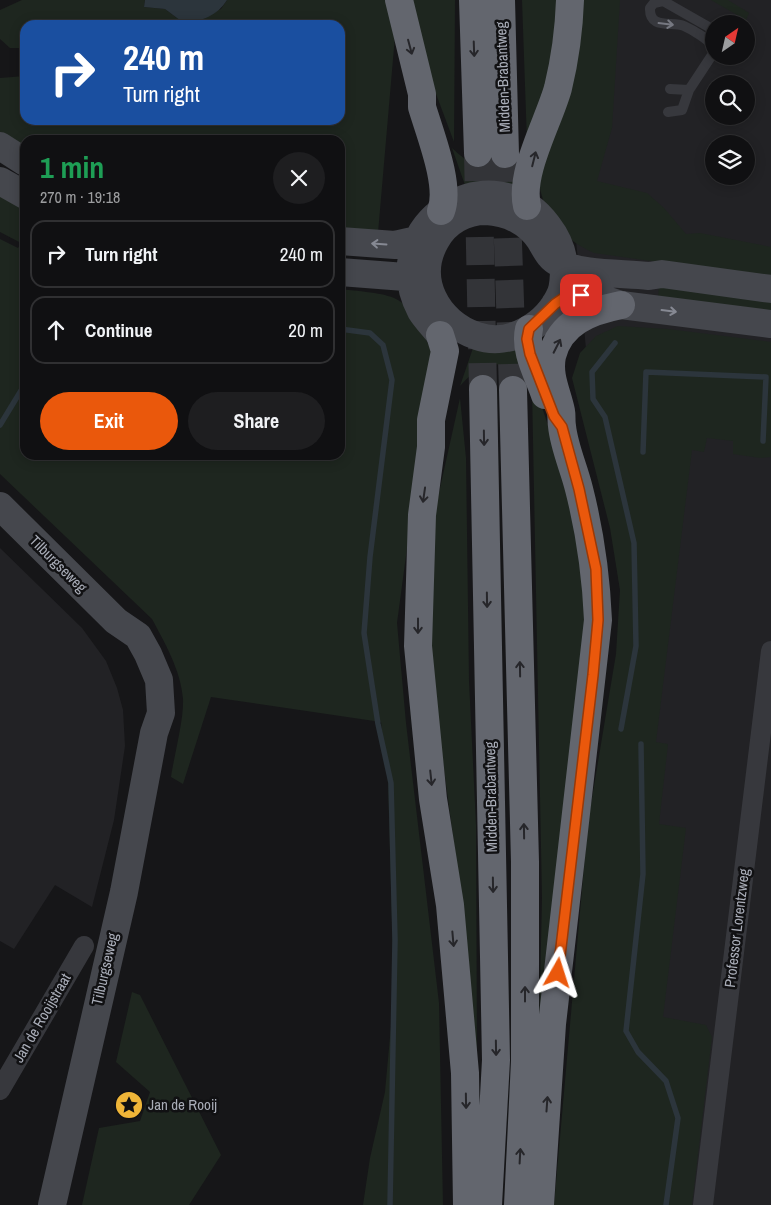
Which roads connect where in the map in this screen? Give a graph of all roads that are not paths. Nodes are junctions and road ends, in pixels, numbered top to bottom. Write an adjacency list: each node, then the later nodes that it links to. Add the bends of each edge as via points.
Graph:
1 (399, 0): 18 (highway, one-way to 18, via 422,94 422,107 444,186 444,201)
2 (472, 0): 12 (highway, Midden-Brabantweg, one-way to 12)
3 (501, 0): 13 (highway, Midden-Brabantweg)
4 (570, 0): 17 (highway, one-way to 4, via 524,195 537,144 561,72)
5 (705, 25): 6 (lane, one-way to 6, via 663,1 654,2 650,8 652,17 658,22 682,25)
6 (705, 40)
7 (705, 65): 9 (lane)
8 (670, 89): 9 (lane)
9 (689, 90): 10 (lane, via 682,110)
10 (668, 112)
11 (0, 146): 14 (main road)
12 (478, 153)
13 (506, 154)
14 (20, 159)
15 (0, 181): 16 (main road)
16 (20, 192)
17 (526, 206): 18 (main road, via 510,198 472,196); 21 (main road, via 544,219)
18 (452, 211): 19 (main road, via 427,224); 21 (main road, via 463,216 481,212 513,216 531,228 550,258); 24 (main road, via 430,253 427,276)
19 (417, 240): 20 (main road, one-way to 20, via 395,245); 24 (main road, via 411,258)
20 (345, 241)
21 (562, 256): 25 (main road, via 648,276 662,274); 26 (main road, via 561,292)
22 (345, 272): 24 (main road, via 389,275)
23 (345, 283): 24 (main road, via 407,292)
24 (418, 289): 30 (main road, via 422,311)
25 (771, 289)
26 (555, 304): 27 (main road, via 568,295 594,296); 29 (main road)
27 (621, 305): 28 (main road, one-way to 28); 33 (highway, one-way to 27, via 551,374 555,347 577,319)
28 (771, 324)
29 (529, 329): 30 (main road, via 508,337 489,338); 33 (highway, via 530,354 554,416)
30 (447, 330): 39 (highway, one-way to 39, via 432,420 422,515 418,646 433,799 450,905 465,1073)
31 (483, 389): 40 (highway, Midden-Brabantweg, one-way to 40, via 496,1060)
32 (513, 390): 41 (highway, one-way to 32, via 525,1061 525,862)
33 (562, 427): 42 (highway, one-way to 33, via 553,1014 598,620 596,569)
34 (0, 506): 38 (main road, Tilburgseweg, via 116,622 141,679 154,733 124,892)
35 (771, 651): 43 (street, Professor Lorentzweg)
36 (84, 946): 37 (street, Jan de Rooijstraat)
37 (0, 1090)
38 (52, 1205)
39 (467, 1205)
40 (488, 1205)
41 (518, 1205)
42 (540, 1205)
43 (703, 1205)

